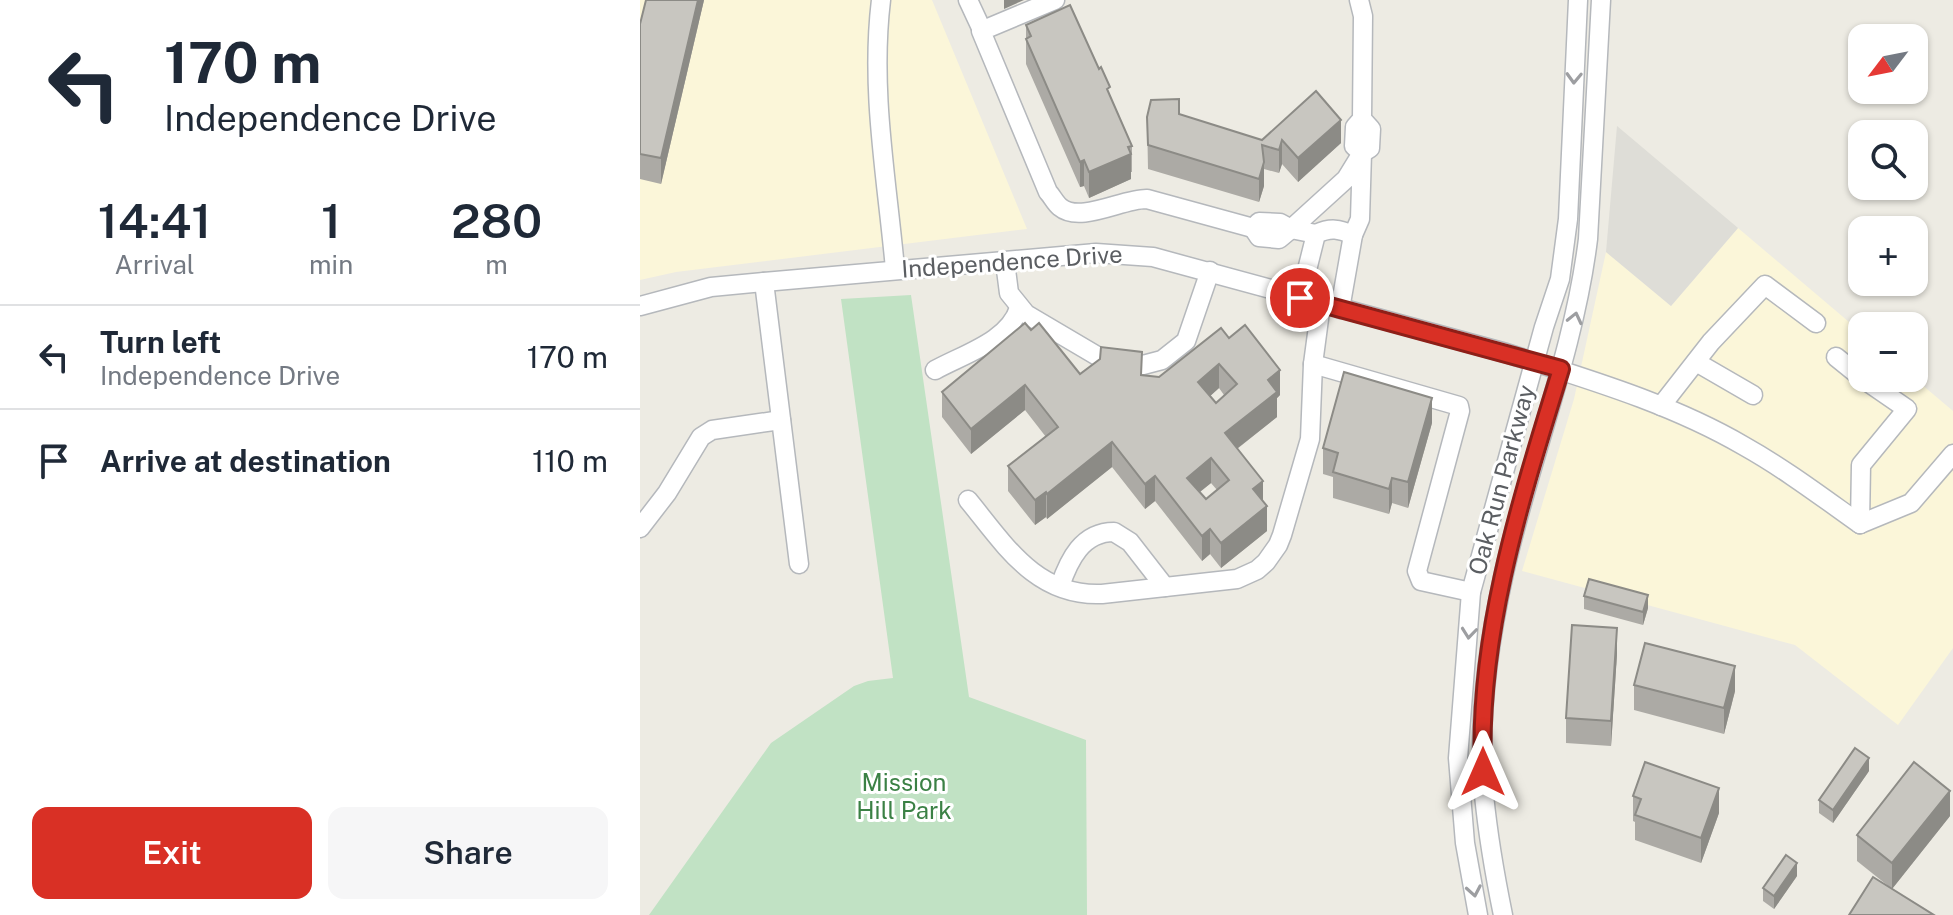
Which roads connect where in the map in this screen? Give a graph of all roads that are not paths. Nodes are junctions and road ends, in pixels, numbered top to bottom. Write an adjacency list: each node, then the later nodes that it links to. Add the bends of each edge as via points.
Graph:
1 (881, 0): 13 (street, via 878,104)
2 (968, 0): 7 (street)
3 (1055, 0): 7 (street)
4 (1359, 0): 8 (street, via 1362,119 1355,127 1354,146)
5 (1578, 0): 23 (street, Oak Run Parkway, one-way to 23, via 1568,219 1560,279)
6 (1601, 0): 27 (street, Oak Run Parkway, one-way to 6, via 1588,239)
7 (982, 30): 9 (street, via 1048,192 1060,207 1098,210 1147,199 1253,228 1259,222)
8 (1362, 153): 9 (street, via 1346,179); 11 (street, via 1360,219)
9 (1291, 229): 10 (street)
10 (1316, 234): 11 (street, via 1340,229); 16 (street)
11 (1353, 235): 20 (street)
12 (1005, 262): 13 (street, Independence Drive); 14 (street, Independence Drive, via 1115,253); 19 (street, via 1009,293)
13 (895, 269): 15 (street, Independence Drive)
14 (1210, 271): 16 (street, Independence Drive); 19 (street, via 1186,341 1162,360 1143,365 1104,360)
15 (764, 282): 18 (street, Independence Drive, via 711,287); 32 (street)
16 (1300, 298): 17 (street, Independence Drive)
17 (1321, 304): 20 (street, Independence Drive); 25 (street)
18 (640, 306)
19 (1019, 308): 28 (street, via 1005,332)
20 (1340, 309): 23 (street, Independence Drive)
21 (1816, 323): 24 (street, via 1765,285)
22 (1836, 357): 26 (street)
23 (1535, 362): 27 (street, Independence Drive); 40 (street, Oak Run Parkway)
24 (1696, 362): 30 (street); 31 (street)
25 (1313, 364): 39 (street, via 1310,439 1273,554 1257,570 1237,579); 40 (street, via 1459,406 1417,571 1421,581)
26 (1848, 367)
27 (1561, 369): 31 (street, Independence Drive); 42 (street, Oak Run Parkway, via 1505,570 1485,688 1484,795)
28 (935, 370)
29 (1882, 392): 35 (street, via 1907,409 1861,465)
30 (1753, 395)
31 (1661, 406): 35 (street, Independence Drive, via 1744,445)
32 (781, 420): 36 (street, via 712,430 701,437); 37 (street)
33 (1953, 454): 35 (street, via 1911,503)
34 (968, 500): 38 (street, via 1019,562)
35 (1860, 524)
36 (640, 528)
37 (799, 564)
38 (1060, 586): 39 (street, via 1091,594); 39 (street, via 1079,547 1114,532 1130,542)
39 (1165, 587)
40 (1471, 592): 41 (street, Oak Run Parkway, one-way to 41, via 1458,758)
41 (1478, 915)
42 (1503, 915)

